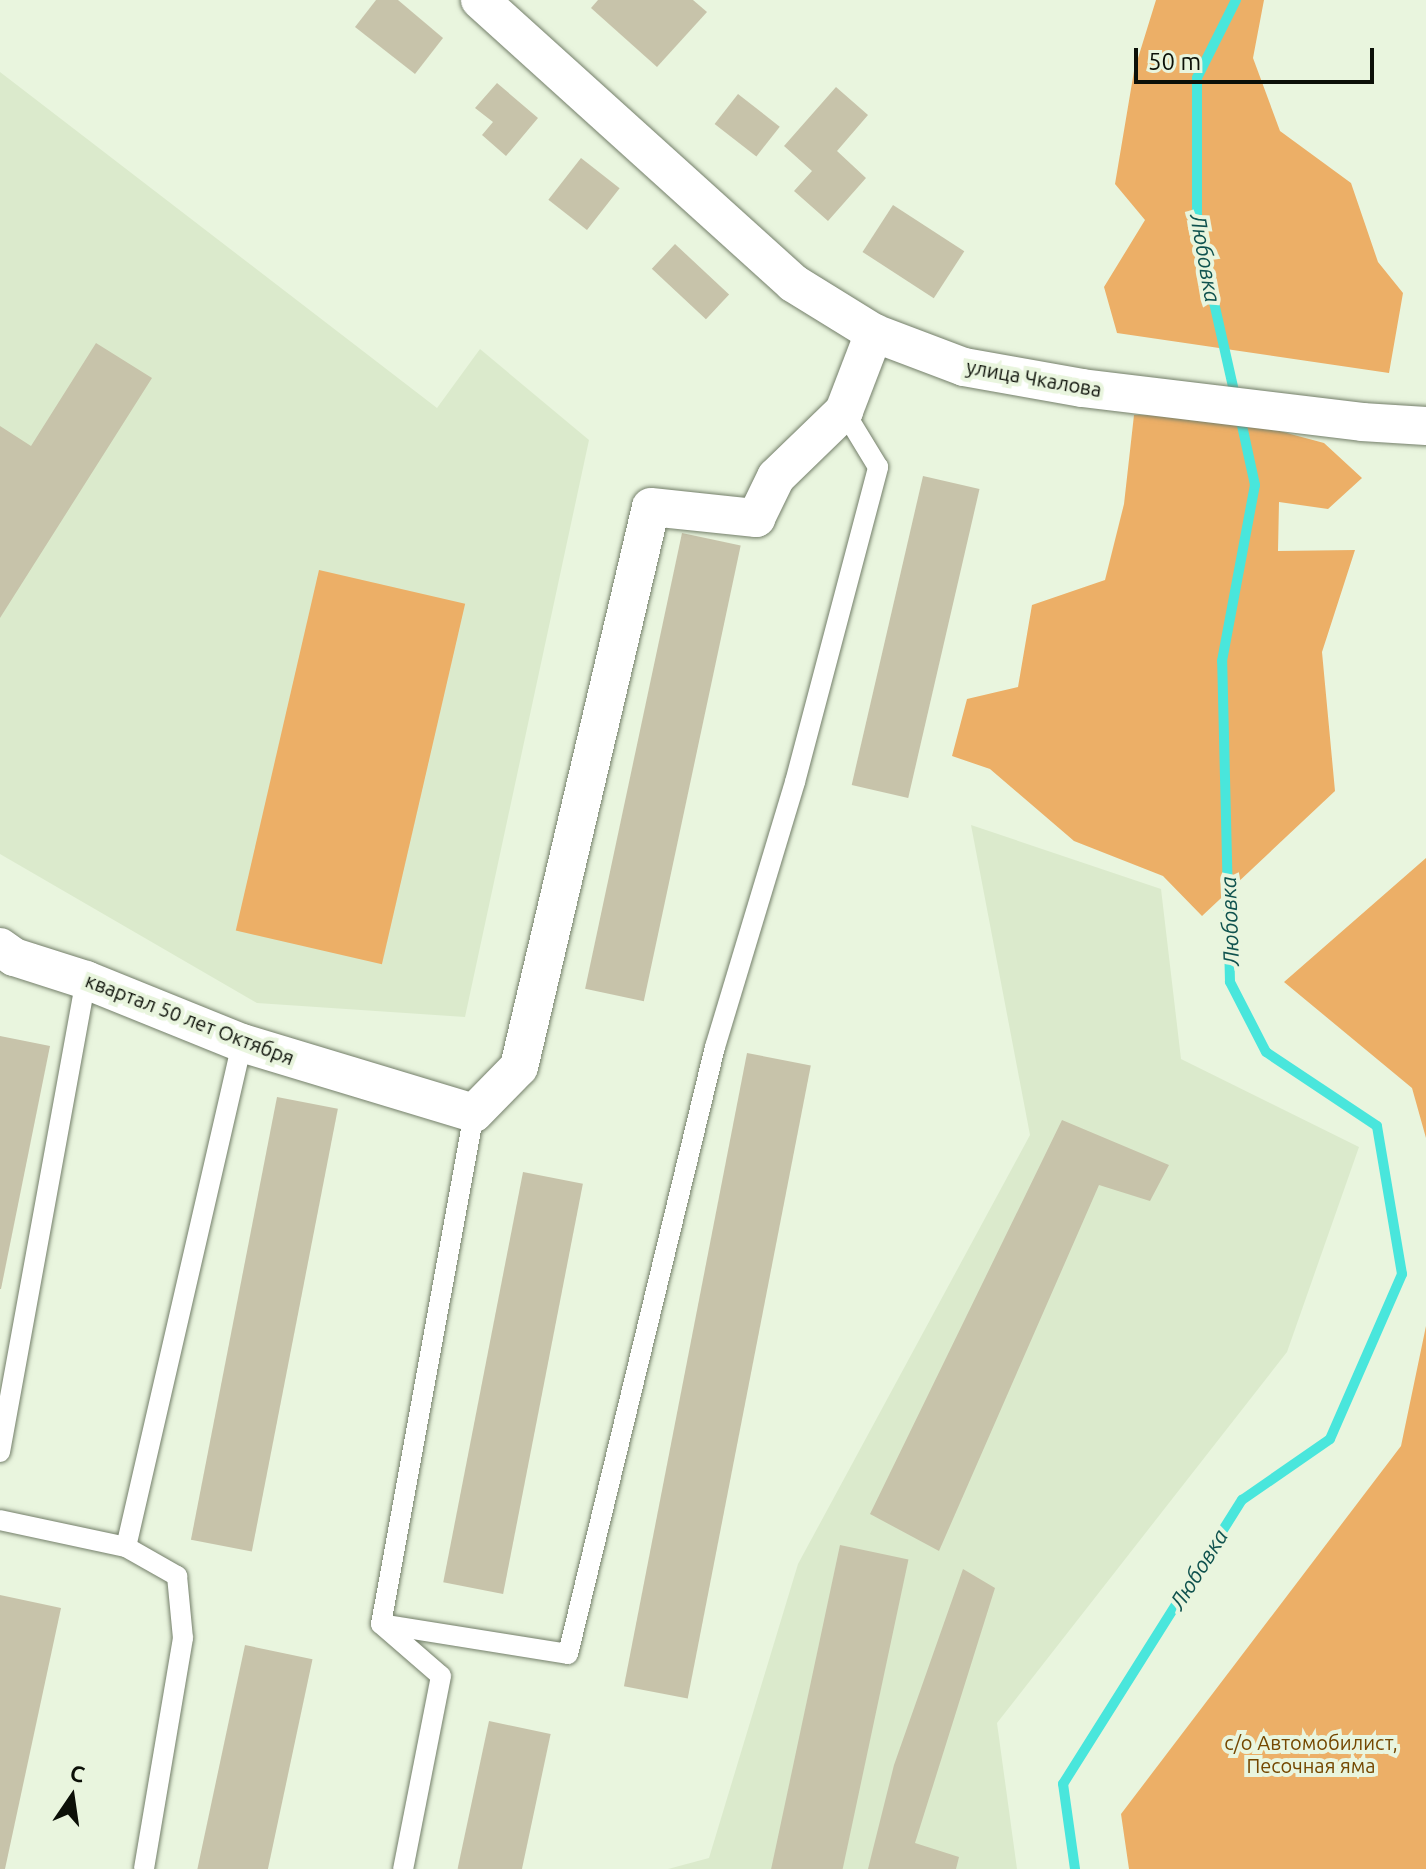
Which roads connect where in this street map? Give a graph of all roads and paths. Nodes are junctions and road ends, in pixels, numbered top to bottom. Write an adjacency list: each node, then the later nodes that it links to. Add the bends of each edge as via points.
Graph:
1 (480, 0): 2 (street, улица Чкалова, via 793,283)
2 (874, 333): 3 (street); 4 (street, улица Чкалова, via 964,367 1082,388)
3 (844, 411): 8 (street, via 776,477 756,518 651,507 519,1067); 12 (lane, via 878,467 795,782 715,1047 568,1654)
4 (1426, 426)
5 (0, 947): 6 (street, квартал 50 лет Октября, via 14,957)
6 (86, 980): 7 (street, квартал 50 лет Октября); 9 (lane)
7 (242, 1043): 8 (street, квартал 50 лет Октября); 11 (lane)
8 (474, 1113): 12 (lane)
9 (0, 1452)
10 (0, 1520): 11 (lane)
11 (126, 1547): 13 (lane, via 177,1576 183,1638)
12 (381, 1624): 14 (lane, via 441,1676)
13 (144, 1869)
14 (403, 1869)

